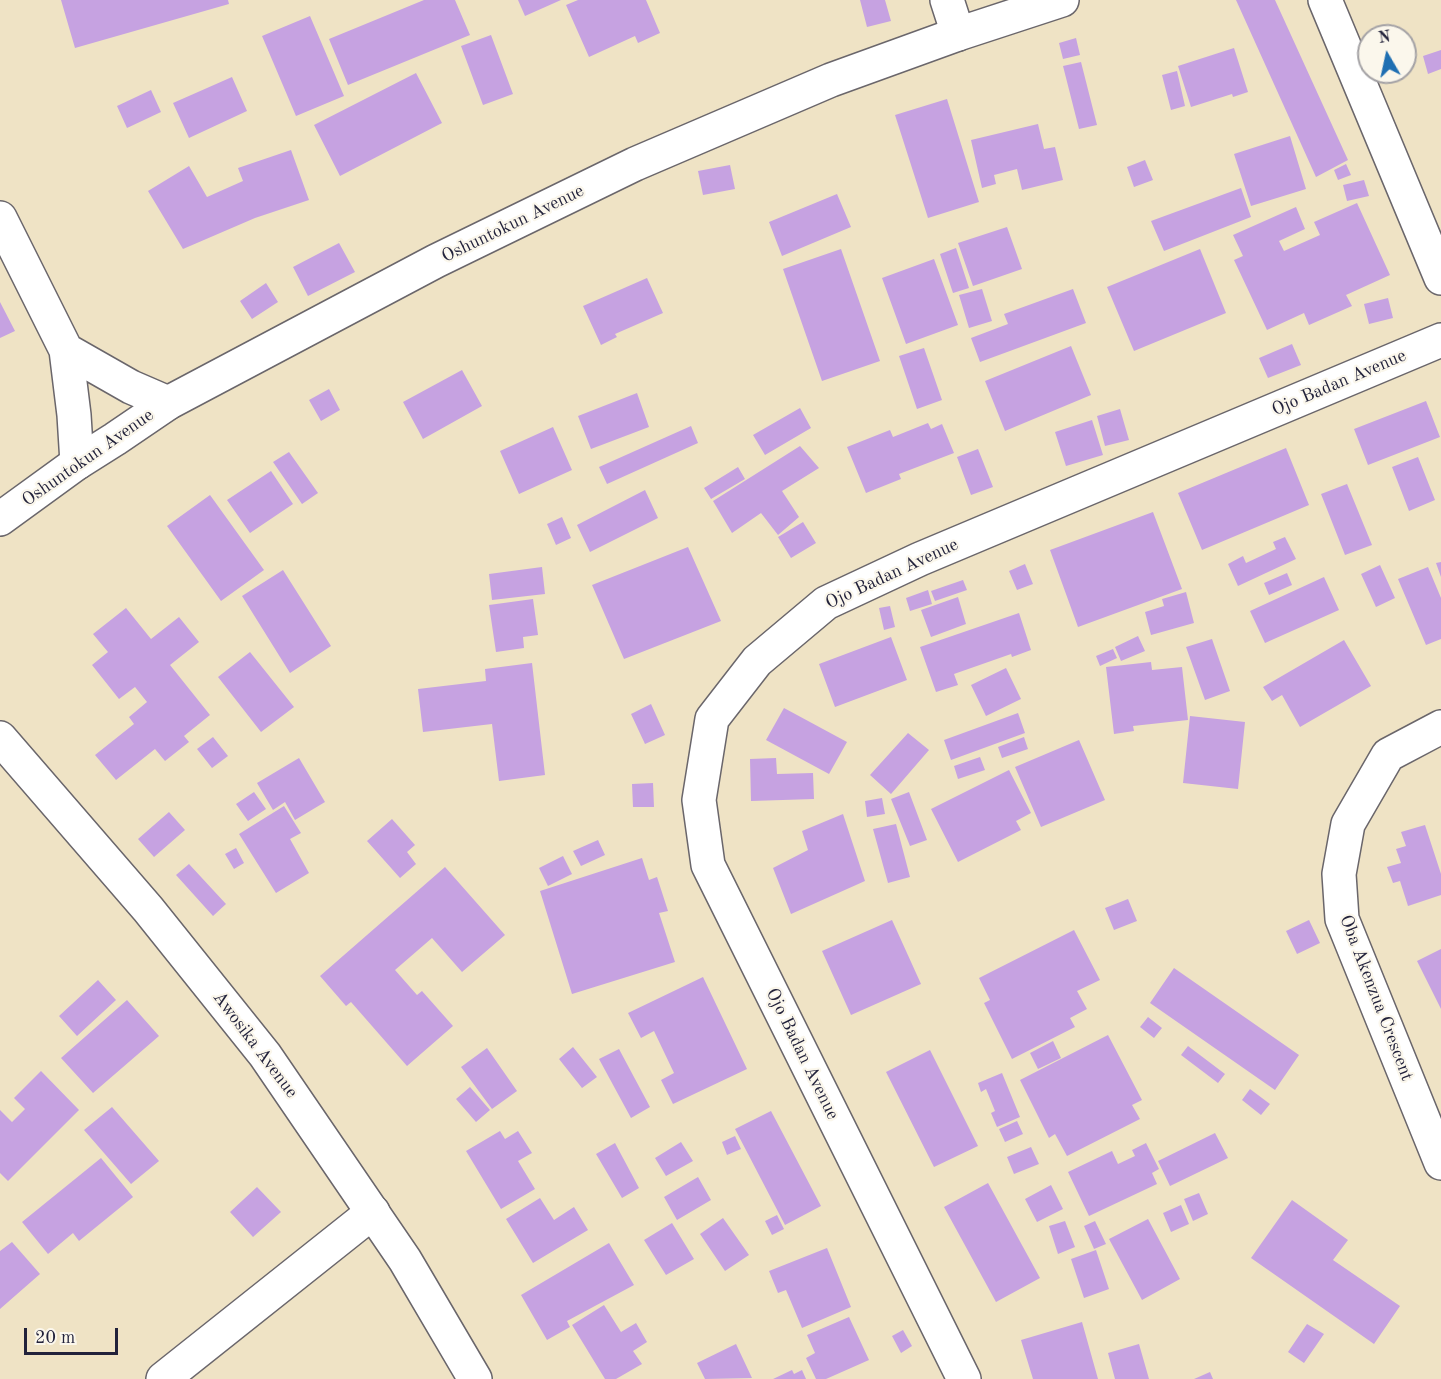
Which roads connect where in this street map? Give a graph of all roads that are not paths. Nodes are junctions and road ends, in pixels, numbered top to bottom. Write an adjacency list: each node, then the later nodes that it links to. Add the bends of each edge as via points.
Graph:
1 (947, 0): 4 (street)
2 (1062, 0): 4 (street, Oshuntokun Avenue)
3 (1325, 0): 6 (street)
4 (958, 34): 9 (street, Oshuntokun Avenue, via 831,80 635,164 436,261)
5 (0, 218): 8 (street)
6 (1441, 278)
7 (1441, 340): 18 (street, Ojo Badan Avenue, via 920,559 826,603 757,662 712,719 699,800 708,865)
8 (66, 350): 9 (street); 10 (street)
9 (168, 403): 10 (street, Oshuntokun Avenue)
10 (77, 463): 11 (street, Oshuntokun Avenue)
11 (0, 519)
12 (1441, 727): 14 (street, Oba Akenzua Crescent, via 1388,755 1348,824 1339,874 1342,919)
13 (0, 738): 15 (street, Awosika Avenue, via 148,909 265,1055)
14 (1441, 1163)
15 (373, 1212): 16 (street); 17 (street, Awosika Avenue)
16 (164, 1379)
17 (475, 1379)
18 (964, 1379)

